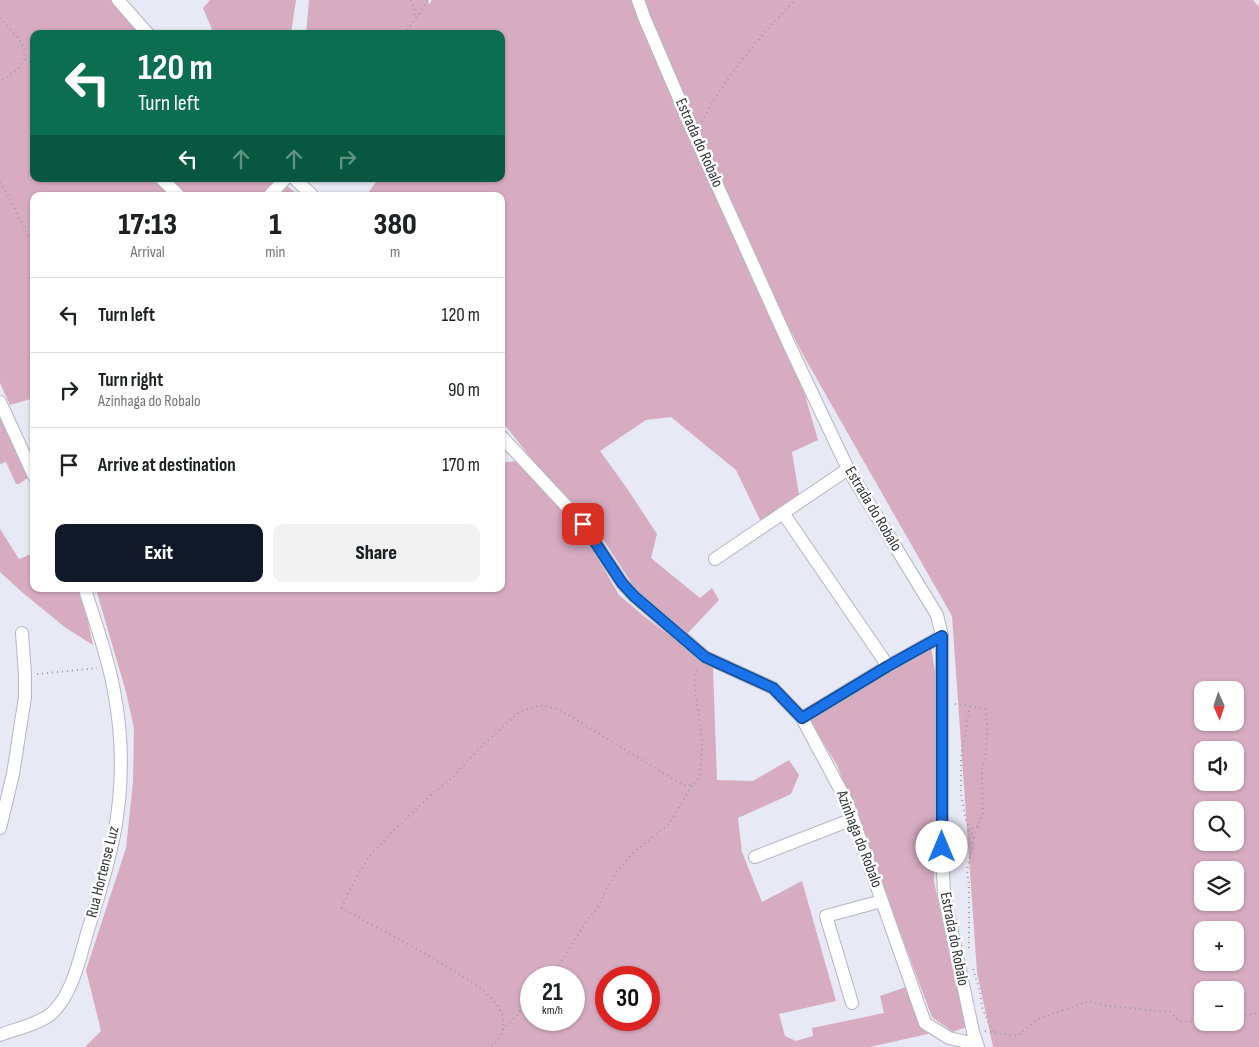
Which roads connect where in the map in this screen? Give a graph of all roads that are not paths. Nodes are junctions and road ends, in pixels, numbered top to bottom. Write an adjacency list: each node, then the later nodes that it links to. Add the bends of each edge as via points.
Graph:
1 (118, 0): 3 (street)
2 (638, 0): 15 (street, Estrada do Robalo, via 695,136)
3 (144, 30)
4 (165, 182): 7 (street)
5 (282, 182): 8 (street)
6 (298, 182): 9 (street)
7 (175, 192)
8 (274, 192)
9 (309, 192)
10 (0, 402): 14 (street)
11 (505, 441): 12 (street, Azinhaga do Robalo)
12 (516, 453): 13 (street); 22 (street, Azinhaga do Robalo, via 583,524 634,596 705,657 773,688)
13 (505, 455)
14 (30, 467)
15 (848, 469): 16 (street); 20 (street, Estrada do Robalo, via 937,615)
16 (784, 513): 17 (street); 21 (street)
17 (715, 559)
18 (86, 592): 30 (street, Rua Hortense Luz, via 109,666 119,723 120,796 114,834 104,877 66,994 50,1015)
19 (22, 633): 24 (street, via 25,696)
20 (942, 636): 21 (street); 31 (street, Estrada do Robalo, via 944,894)
21 (888, 666): 22 (street)
22 (802, 718): 25 (street, Azinhaga do Robalo)
23 (0, 770): 24 (street)
24 (13, 774): 26 (street)
25 (853, 819): 27 (street); 28 (street, Azinhaga do Robalo)
26 (0, 828)
27 (755, 857)
28 (882, 901): 29 (street, via 826,916); 31 (street, Azinhaga do Robalo, via 925,1023 949,1038)
29 (852, 1003)
30 (0, 1034)
31 (976, 1041)

